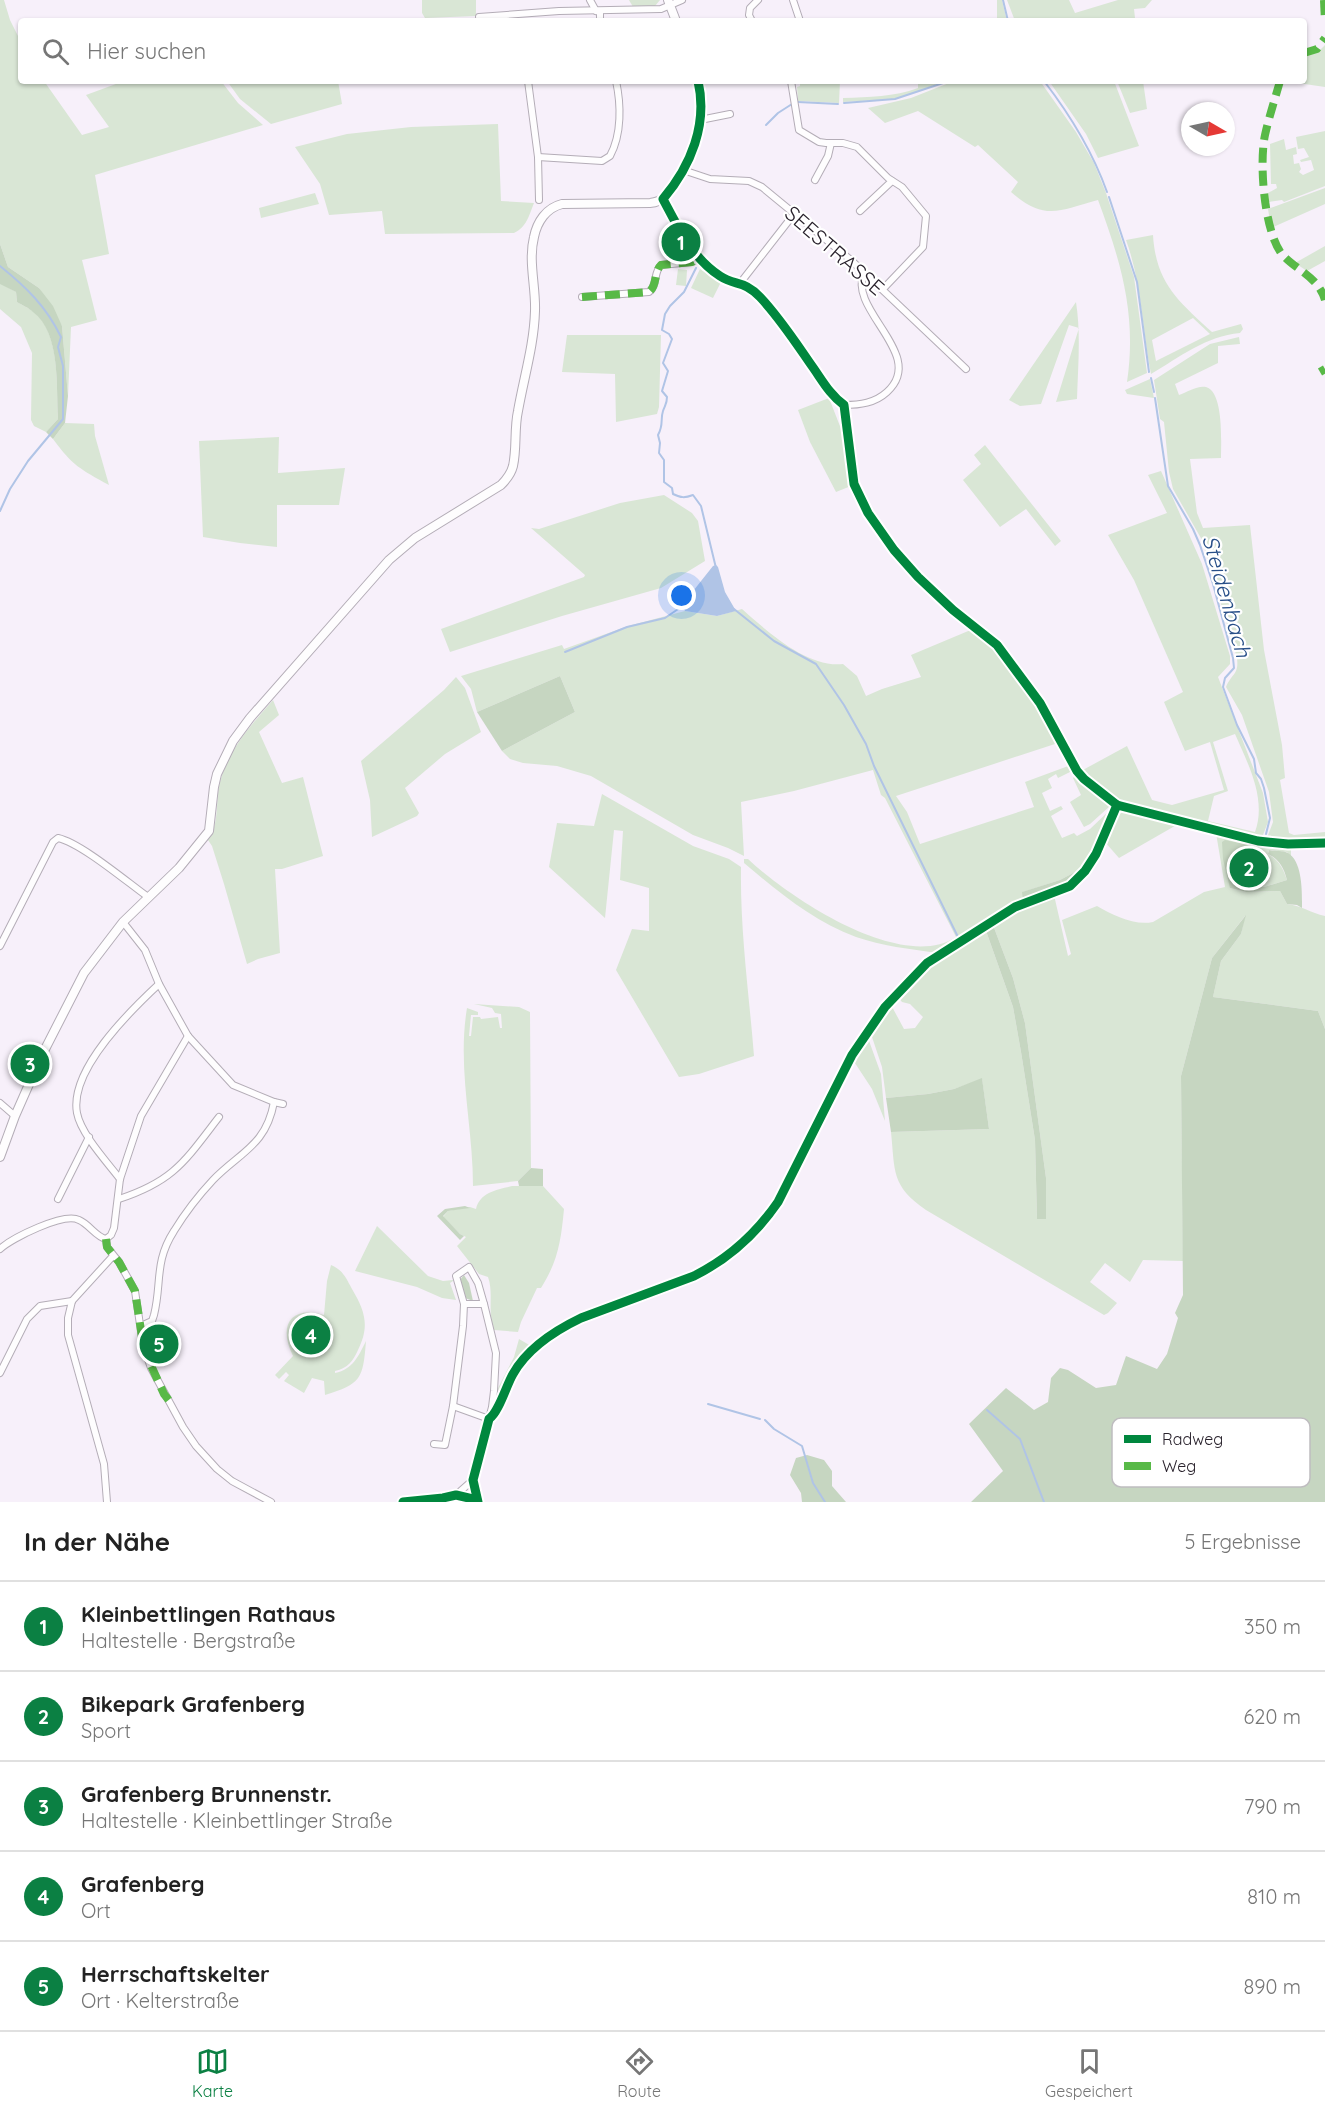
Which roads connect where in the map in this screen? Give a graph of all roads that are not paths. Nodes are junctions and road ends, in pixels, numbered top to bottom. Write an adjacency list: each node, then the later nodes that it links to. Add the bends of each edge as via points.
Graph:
1 (590, 0): 6 (street)
2 (682, 0): 5 (street)
3 (758, 0): 10 (street, via 750,8)
4 (794, 0): 11 (street)
5 (669, 3): 6 (street, via 661,9); 9 (street)
6 (598, 11): 7 (street); 8 (street)
7 (479, 17)
8 (599, 18)
9 (675, 18)
10 (750, 18)
11 (799, 18)
12 (528, 84): 19 (street)
13 (616, 84): 19 (street, via 620,112 610,156 602,161)
14 (698, 84): 17 (street)
15 (791, 84): 18 (street, via 799,130 819,142)
16 (730, 114): 17 (street)
17 (700, 120): 20 (street, via 694,148)
18 (831, 143): 21 (street); 22 (street, via 857,147)
19 (538, 157): 24 (street)
20 (683, 170): 23 (street); 26 (street, SEESTRASSE, via 702,177 756,183)
21 (815, 180)
22 (892, 181): 25 (street); 31 (street, via 900,184 925,213 925,235 920,251)
23 (663, 199): 27 (street, via 686,242); 37 (street, via 650,203 556,205 543,217 532,252 533,335 509,476 501,485 415,538 389,560 250,718 217,774 209,831 179,868)
24 (539, 200)
25 (860, 211)
26 (794, 214): 28 (street, SEESTRASSE); 29 (street)
27 (700, 258): 29 (street, via 721,277); 33 (street, via 661,265 649,292)
28 (864, 273): 30 (street, SEESTRASSE); 32 (street)
29 (741, 282): 35 (street, via 768,306)
30 (874, 282): 31 (street, SEESTRASSE); 32 (street)
31 (882, 289): 34 (street, SEESTRASSE)
32 (863, 291): 35 (street, via 898,358 898,371 891,388 880,398)
33 (582, 297)
34 (966, 369)
35 (844, 405): 36 (street)
36 (850, 461)
37 (148, 897): 38 (street); 39 (street, via 82,850 58,838)
38 (123, 922): 40 (street, via 145,950); 45 (street, via 84,973)
39 (0, 946)
40 (159, 984): 41 (street); 47 (street, via 123,1019 81,1081 77,1114)
41 (188, 1036): 42 (street, via 233,1085); 49 (street, via 141,1116)
42 (274, 1102): 44 (street); 58 (street, via 264,1132 242,1157 215,1178 174,1230 159,1268 152,1321)
43 (0, 1103): 45 (street)
44 (283, 1104)
45 (15, 1116): 48 (street)
46 (219, 1117): 51 (street, via 169,1176 144,1191)
47 (89, 1137): 49 (street); 50 (street)
48 (0, 1157)
49 (120, 1179): 51 (street)
50 (58, 1199)
51 (119, 1199): 52 (street, via 114,1228)
52 (106, 1239): 53 (street, via 81,1220 65,1218 43,1225); 54 (street)
53 (0, 1249)
54 (113, 1256): 55 (street); 58 (street, via 135,1291)
55 (72, 1301): 59 (street, via 40,1306 27,1319); 66 (street, via 68,1335 104,1464)
56 (464, 1304): 57 (street); 57 (street, via 456,1276 469,1267); 60 (street)
57 (484, 1304): 61 (street, via 496,1353 495,1391)
58 (141, 1326): 67 (street, via 151,1368 196,1446 232,1481)
59 (0, 1372)
60 (453, 1406): 61 (street); 62 (street, via 445,1445)
61 (489, 1419): 63 (street)
62 (434, 1444)
63 (473, 1480): 64 (street); 65 (street)
64 (456, 1495): 65 (street); 68 (street)
65 (477, 1501)
66 (107, 1502)
67 (271, 1502)
68 (403, 1502)

